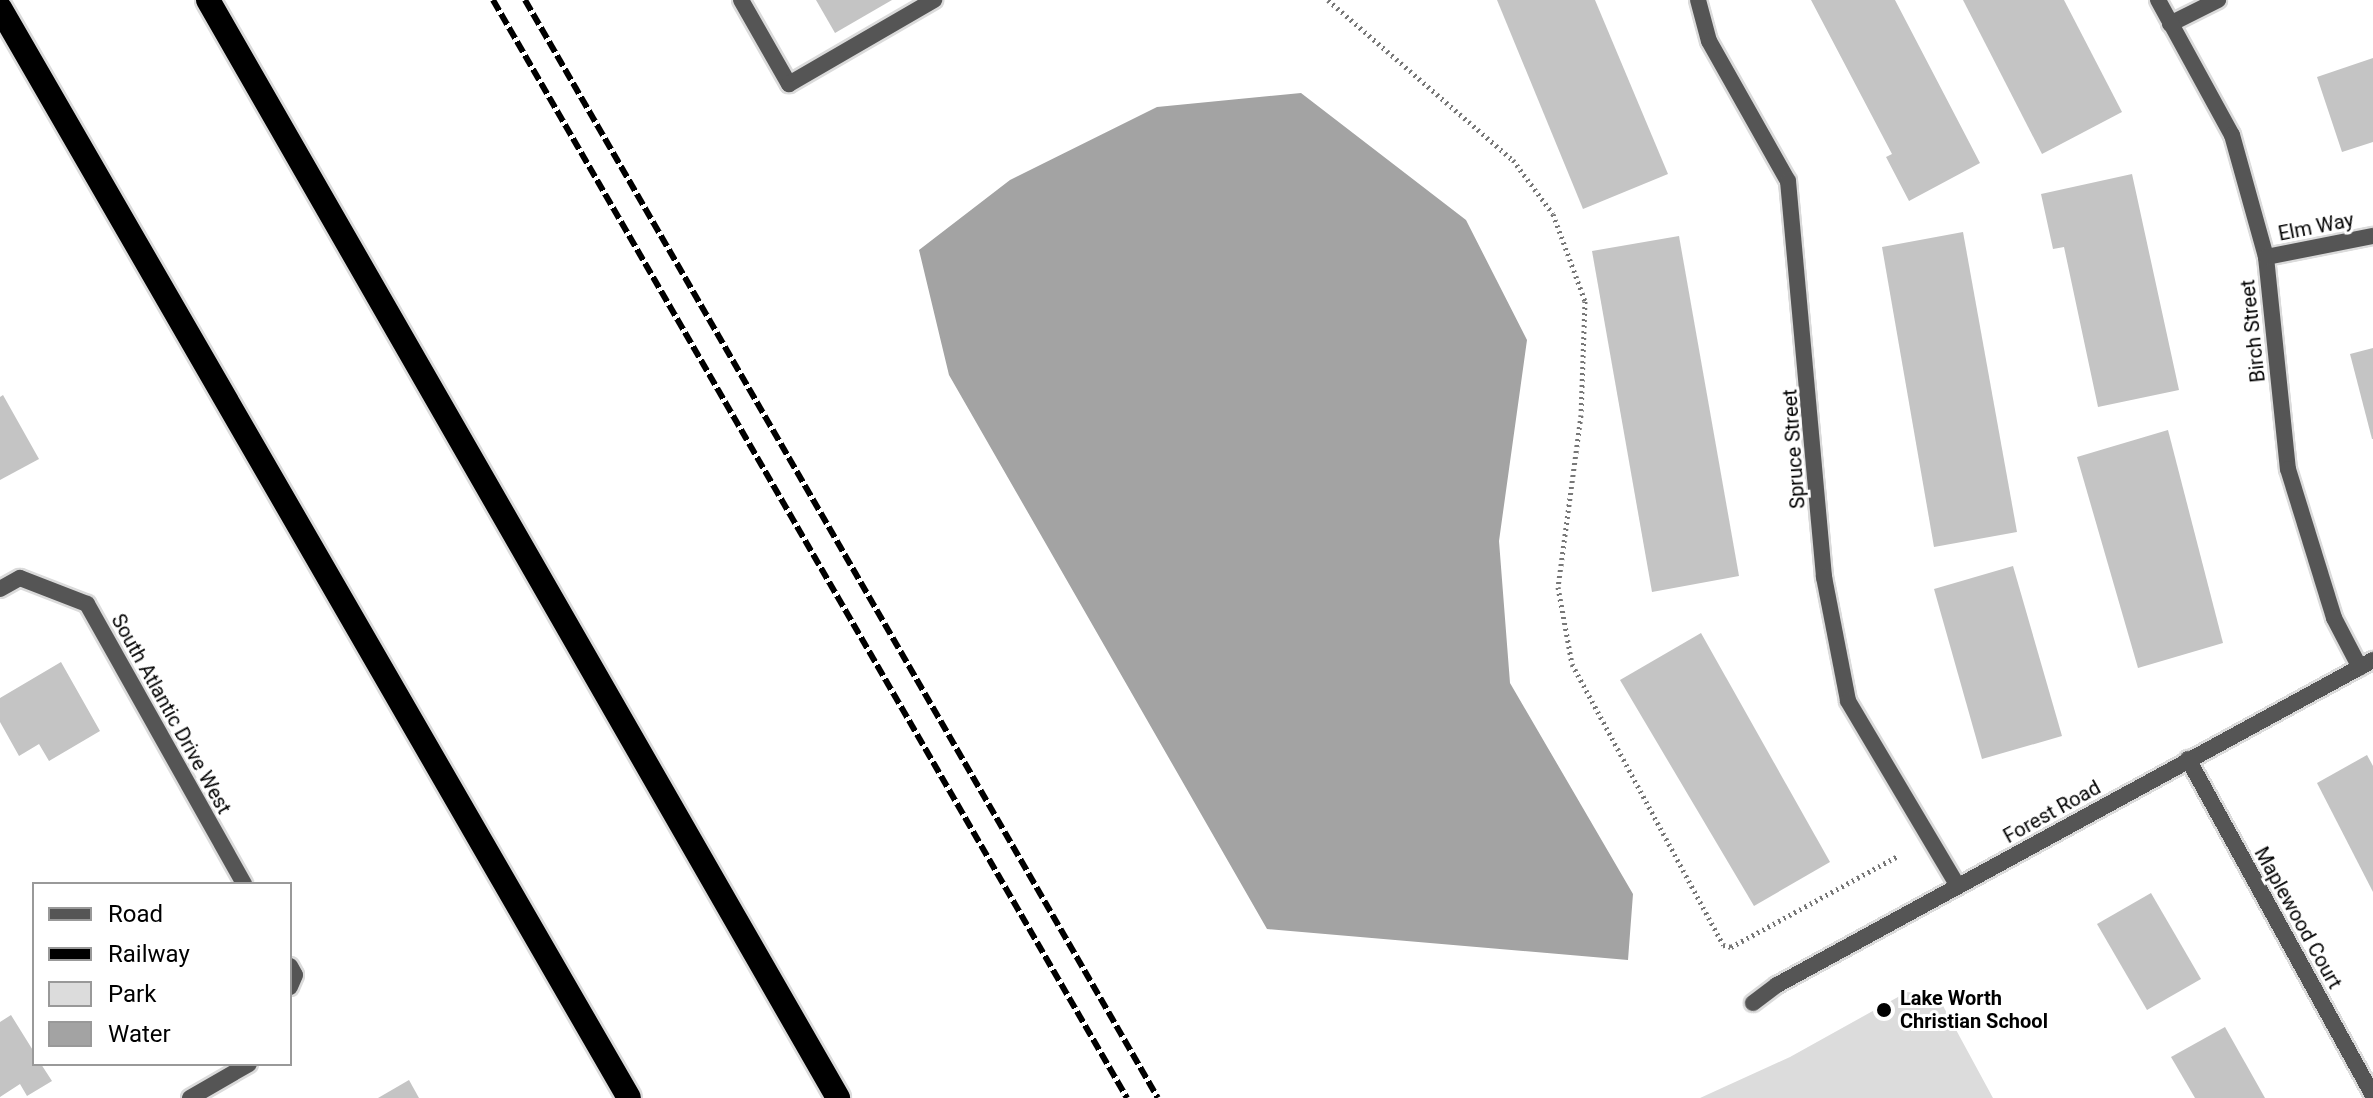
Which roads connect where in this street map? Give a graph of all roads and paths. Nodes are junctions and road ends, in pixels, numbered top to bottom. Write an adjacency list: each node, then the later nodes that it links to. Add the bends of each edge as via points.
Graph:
1 (208, 0): 23 (highway)
2 (741, 0): 3 (street, via 789,84)
3 (934, 0)
4 (1328, 0): 15 (path, via 1513,160 1553,214 1585,301 1581,415 1558,587 1572,664 1723,945 1731,947)
5 (1698, 0): 17 (street, Spruce Street, via 1709,41 1788,181 1824,577 1848,701)
6 (2158, 0): 9 (street, Birch Street)
7 (2218, 0): 9 (street)
8 (0, 8): 22 (highway)
9 (2170, 24): 11 (street, Birch Street, via 2232,135)
10 (2373, 236): 11 (street, Elm Way)
11 (2266, 257): 13 (street, Birch Street, via 2288,469 2334,618)
12 (0, 589): 16 (street, South Atlantic Drive West, via 20,578 87,604)
13 (2366, 664): 14 (street, Forest Road)
14 (2188, 759): 17 (street, Forest Road); 20 (street, Maplewood Court)
15 (1898, 856)
16 (243, 882)
17 (1958, 886): 18 (street, Forest Road)
18 (1753, 1003)
19 (246, 1066): 21 (street)
20 (2373, 1096)
21 (190, 1098)
22 (629, 1098)
23 (838, 1098)

